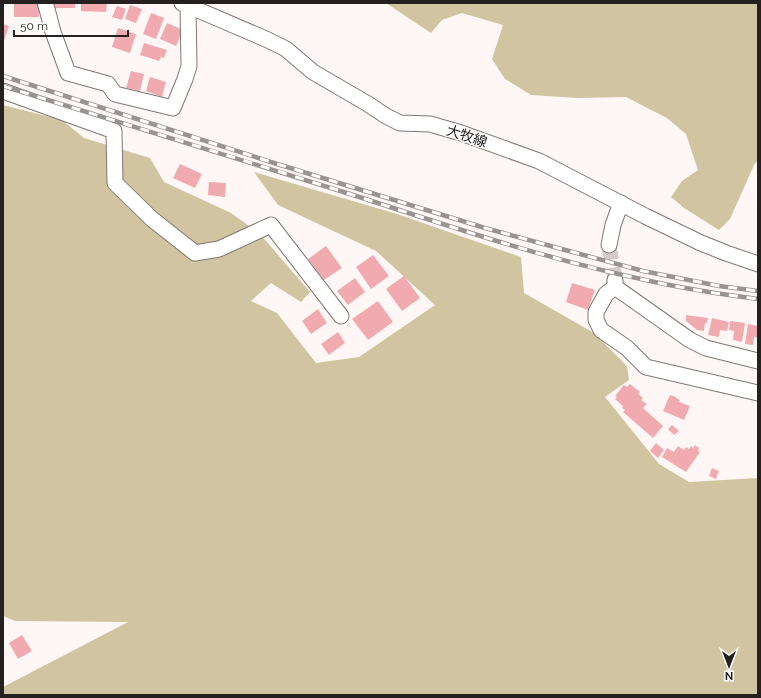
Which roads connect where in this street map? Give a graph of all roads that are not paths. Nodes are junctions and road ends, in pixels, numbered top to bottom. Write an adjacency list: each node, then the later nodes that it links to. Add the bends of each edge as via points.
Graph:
1 (45, 3): 2 (street, via 68,73 108,84 115,94 173,108 189,66)
2 (185, 5): 4 (street, 大牧線, via 286,49 313,72 393,120 400,123 430,124 539,161)
3 (3, 92): 7 (street, via 114,131 115,183 152,219 196,253 219,249 271,225)
4 (621, 203): 5 (street); 6 (street, 大牧線, via 701,243)
5 (609, 245)
6 (758, 264)
7 (341, 316)
8 (758, 360): 9 (street, via 706,348 690,340 615,284 596,312 596,320 601,330 627,348 646,367)
9 (758, 393)

